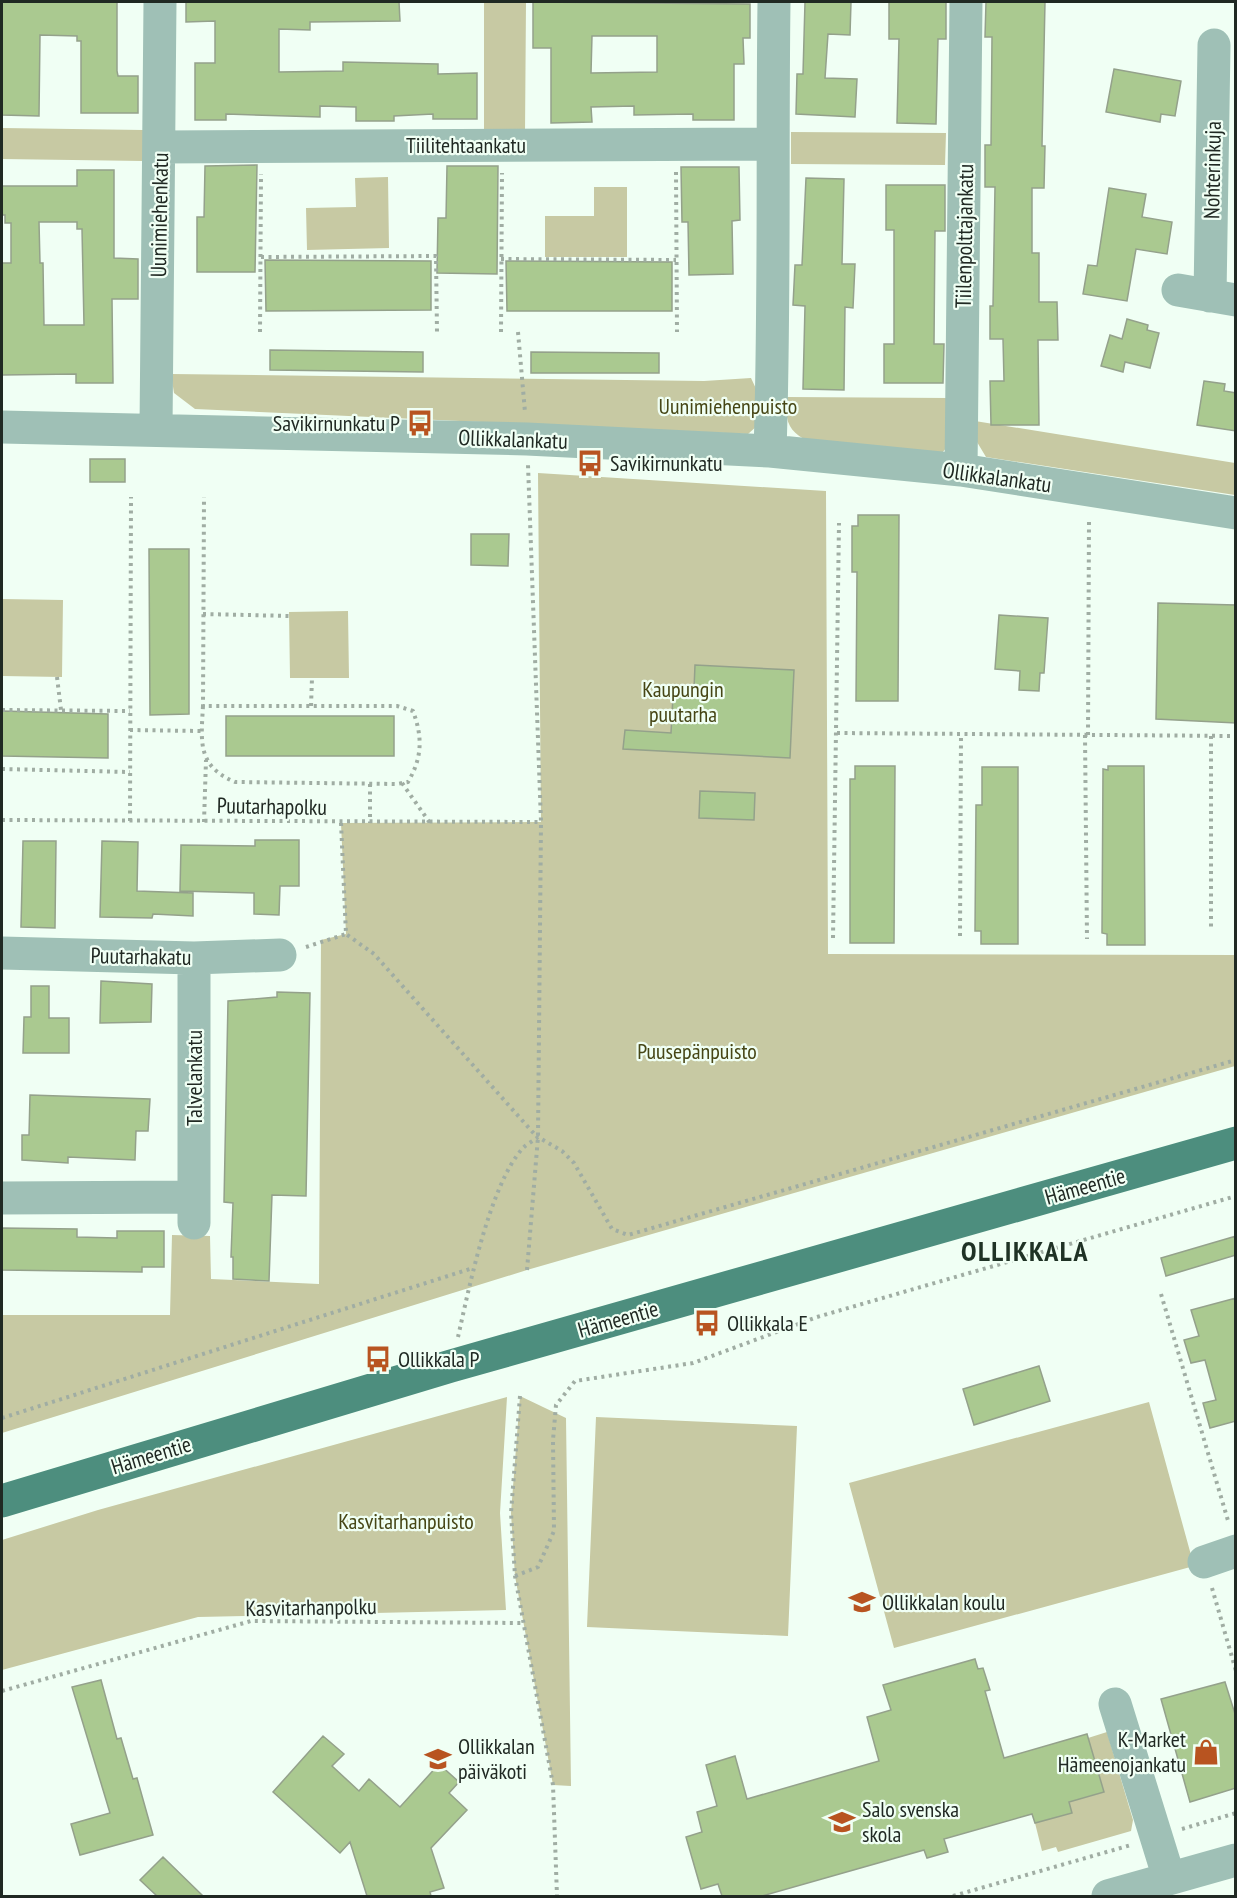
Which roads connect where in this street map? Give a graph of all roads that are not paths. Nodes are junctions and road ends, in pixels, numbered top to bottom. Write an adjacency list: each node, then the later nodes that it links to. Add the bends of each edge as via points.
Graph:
1 (160, 2): 6 (street, Uunimiehenkatu)
2 (774, 2): 5 (street)
3 (966, 2): 11 (street, Tiilenpolttajankatu)
4 (1214, 45): 7 (street, Nohterinkuja)
5 (772, 144): 6 (street, Tiilitehtaankatu); 10 (street, via 774,333)
6 (160, 147): 9 (street, Uunimiehenkatu)
7 (1208, 295)
8 (2, 427): 9 (street, Ollikkalankatu)
9 (156, 429): 10 (street, Ollikkalankatu, via 527,439)
10 (770, 451): 11 (street, Ollikkalankatu)
11 (961, 471): 12 (street, Ollikkalankatu)
12 (1236, 513)
13 (2, 953): 15 (street, Puutarhakatu)
14 (279, 955): 15 (street, Puutarhakatu)
15 (194, 958): 17 (street, Talvelankatu, via 193,1210)
16 (1236, 1143): 18 (main road, Hämeentie, via 451,1366)
17 (2, 1198)
18 (2, 1501)
19 (1232, 1538): 20 (street)
20 (1204, 1562)
21 (1115, 1704): 23 (street)
22 (1236, 1860): 23 (street)
23 (1169, 1878): 24 (street)
24 (1108, 1896)

